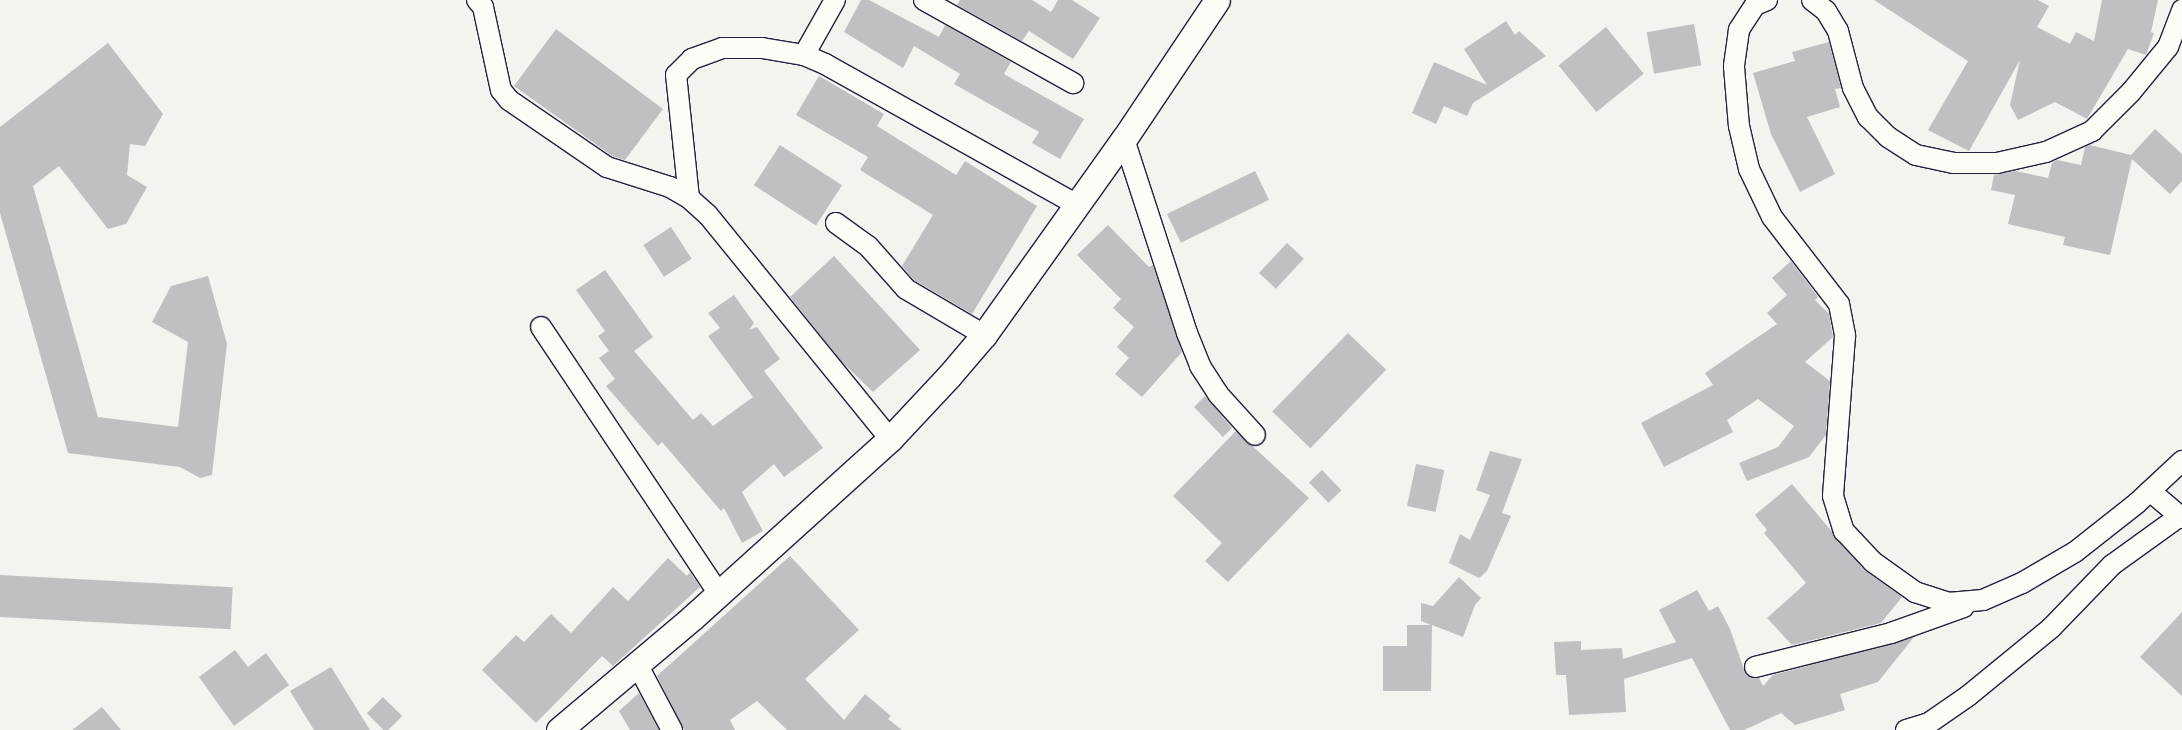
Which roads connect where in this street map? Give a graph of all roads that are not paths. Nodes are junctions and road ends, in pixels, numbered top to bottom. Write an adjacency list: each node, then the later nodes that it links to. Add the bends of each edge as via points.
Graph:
1 (477, 0): 11 (street, via 483,7 502,90 509,100 607,167 670,187)
2 (835, 0): 8 (street)
3 (924, 0): 9 (street)
4 (1217, 0): 10 (street)
5 (1767, 0): 22 (street, via 1755,6 1739,30 1734,67 1739,126 1750,170 1772,217 1839,304 1845,336 1833,496 1844,531 1873,562 1915,592 1948,604)
6 (1812, 0): 7 (street, via 1826,11 1838,31 1853,88 1868,117 1916,155 1953,163 1998,163 2046,152 2092,131 2132,92 2168,47)
7 (2182, 10)
8 (804, 55): 11 (street, via 762,48 722,48 692,59 676,75); 12 (street)
9 (1072, 82)
10 (1124, 139): 12 (street); 16 (street, via 1200,366 1218,394)
11 (689, 198): 17 (street, via 714,223)
12 (1077, 205): 15 (street)
13 (836, 224): 15 (street, via 868,246 906,289)
14 (541, 327): 21 (street)
15 (984, 335): 17 (street)
16 (1256, 435)
17 (890, 439): 21 (street)
18 (2182, 461): 19 (street)
19 (2150, 491): 20 (street); 22 (street, via 2075,552 2022,583)
20 (2181, 517): 27 (street, via 2112,565 2051,628 1968,696 1929,723)
21 (720, 594): 23 (street)
22 (1983, 600): 24 (street, via 1892,633)
23 (637, 664): 25 (street); 26 (street)
24 (1755, 667)
25 (559, 730)
26 (672, 730)
27 (1906, 730)

